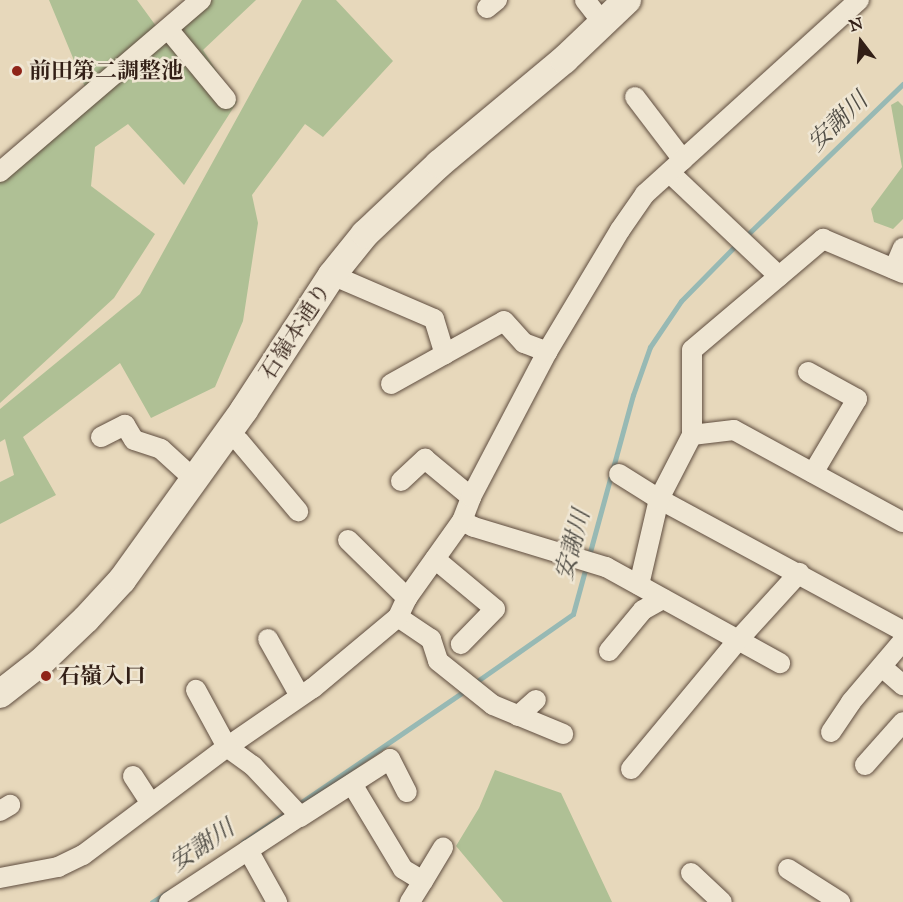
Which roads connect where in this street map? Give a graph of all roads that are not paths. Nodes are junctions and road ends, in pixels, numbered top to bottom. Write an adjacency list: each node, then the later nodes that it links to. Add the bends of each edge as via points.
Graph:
1 (201, 0): 6 (street)
2 (585, 0): 5 (street)
3 (627, 0): 5 (main road, 石嶺本通り)
4 (859, 0): 9 (street)
5 (603, 23): 13 (main road, 石嶺本通り, via 407,192 365,234)
6 (168, 28): 8 (street); 10 (street)
7 (635, 97): 9 (street)
8 (226, 99)
9 (677, 166): 14 (street, via 732,232); 15 (street, via 645,194 620,230)
10 (0, 172)
11 (903, 249): 12 (street)
12 (899, 271): 14 (street, via 823,239)
13 (332, 275): 16 (street, via 434,319); 24 (main road, 石嶺本通り)
14 (779, 276): 19 (street, via 692,351)
15 (548, 352): 16 (street, via 524,343 504,321); 26 (street)
16 (445, 354): 18 (street)
17 (808, 372): 22 (street, via 857,399)
18 (391, 384)
19 (692, 435): 22 (street, via 734,430); 27 (street)
20 (101, 437): 24 (street, via 125,425 134,440 161,449)
21 (239, 441): 28 (street)
22 (813, 473): 30 (street)
23 (619, 474): 27 (street)
24 (194, 479): 48 (main road, 石嶺本通り, via 122,580 48,655)
25 (401, 481): 26 (street, via 425,459)
26 (471, 497): 29 (street)
27 (659, 499): 33 (street); 34 (street)
28 (297, 511)
29 (462, 521): 32 (street); 34 (street, via 573,555)
30 (903, 522)
31 (348, 540): 35 (street)
32 (435, 559): 35 (street); 42 (street, via 495,609)
33 (799, 573): 38 (street); 40 (street)
34 (639, 585): 36 (street)
35 (407, 598): 37 (street)
36 (663, 599): 40 (street); 43 (street, via 643,610)
37 (398, 617): 49 (street); 51 (street, via 431,639 438,661 461,682 493,705)
38 (903, 631)
39 (268, 639): 49 (street)
40 (738, 640): 44 (street); 57 (street)
41 (903, 641): 45 (street)
42 (461, 644)
43 (609, 651)
44 (780, 663)
45 (882, 667): 46 (street); 53 (street)
46 (903, 685)
47 (196, 690): 55 (street)
48 (0, 694)
49 (300, 696): 55 (street)
50 (536, 700): 51 (street)
51 (518, 716): 54 (street)
52 (903, 722): 56 (street)
53 (831, 732)
54 (563, 734)
55 (227, 747): 61 (street); 62 (street, via 253,766)
56 (865, 765)
57 (631, 769)
58 (132, 776): 61 (street)
59 (352, 784): 60 (street, via 390,759); 62 (street); 68 (street, via 403,869)
60 (407, 792)
61 (151, 804): 67 (street, via 82,855 58,867)
62 (300, 816): 64 (street)
63 (443, 848): 68 (street)
64 (248, 850): 69 (street, via 206,868); 70 (street)
65 (788, 869): 73 (street)
66 (691, 873): 72 (street)
67 (0, 878)
68 (423, 881): 71 (street)
69 (169, 902)
70 (277, 902)
71 (410, 902)
72 (722, 902)
73 (840, 902)

